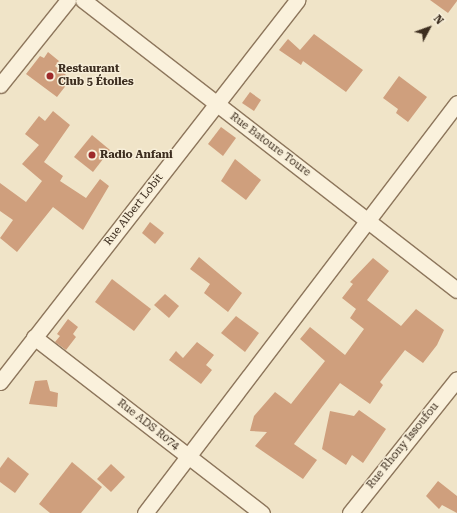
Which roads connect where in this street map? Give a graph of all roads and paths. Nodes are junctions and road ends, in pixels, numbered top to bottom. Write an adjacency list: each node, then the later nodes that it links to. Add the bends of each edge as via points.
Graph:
1 (68, 0): 4 (street)
2 (83, 0): 6 (street, Rue Batoure Toure)
3 (297, 0): 6 (street, Rue Albert Lobit)
4 (0, 85)
5 (457, 103): 7 (street)
6 (217, 105): 7 (street, Rue Batoure Toure); 9 (street, Rue Albert Lobit)
7 (366, 219): 8 (street, Rue Batoure Toure); 12 (street)
8 (457, 290)
9 (34, 337): 11 (street, Rue Albert Lobit); 12 (street, Rue ADS R074)
10 (457, 379): 15 (street, Rue Rhony Issoufou)
11 (0, 382)
12 (189, 457): 13 (street); 14 (street, Rue ADS R074)
13 (146, 513)
14 (262, 513)
15 (350, 513)

